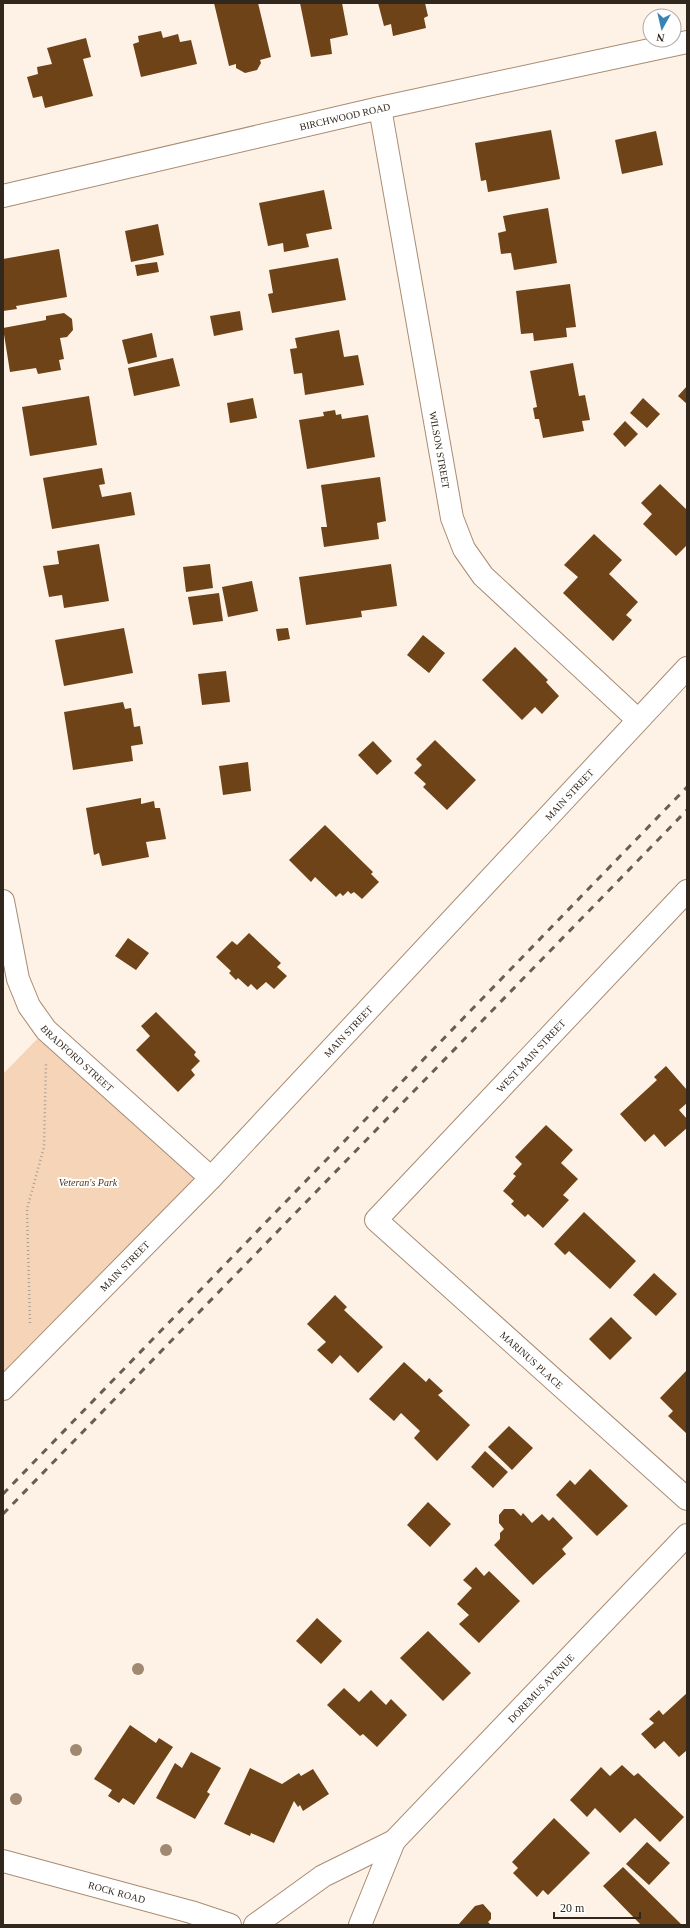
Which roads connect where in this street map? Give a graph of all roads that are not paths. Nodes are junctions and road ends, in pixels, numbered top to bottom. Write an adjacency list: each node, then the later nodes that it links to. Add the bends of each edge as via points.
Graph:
1 (687, 42): 2 (street, BIRCHWOOD ROAD)
2 (380, 108): 3 (street, BIRCHWOOD ROAD); 5 (street, WILSON STREET, via 452,518 464,549 483,576)
3 (3, 196)
4 (687, 668): 5 (street, MAIN STREET)
5 (638, 720): 8 (street, MAIN STREET)
6 (687, 891): 9 (street, WEST MAIN STREET)
7 (3, 901): 8 (street, BRADFORD STREET, via 18,979 29,1006 46,1030)
8 (211, 1178): 10 (street, MAIN STREET)
9 (376, 1220): 11 (street, MARINUS PLACE)
10 (3, 1389)
11 (687, 1500)
12 (687, 1535): 13 (street, DOREMUS AVENUE)
13 (394, 1841): 16 (street, DOREMUS AVENUE, via 323,1876); 17 (street, DOREMUS AVENUE)
14 (3, 1861): 15 (street, ROCK ROAD)
15 (230, 1925)
16 (255, 1925)
17 (360, 1925)

